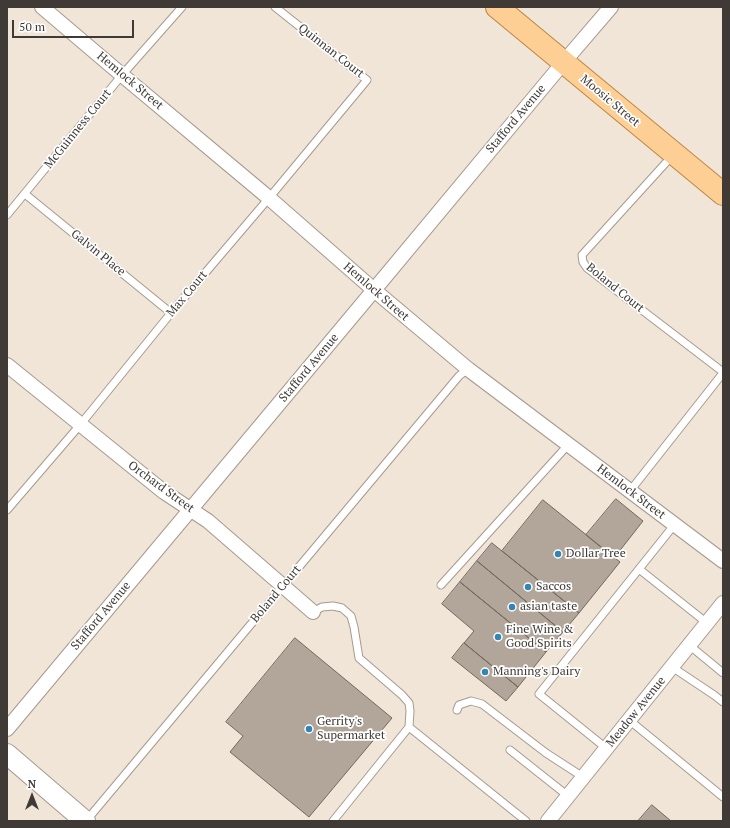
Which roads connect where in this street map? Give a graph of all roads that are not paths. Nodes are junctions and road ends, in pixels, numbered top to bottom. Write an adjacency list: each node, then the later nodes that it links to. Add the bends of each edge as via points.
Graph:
1 (42, 7): 7 (street, Hemlock Street)
2 (182, 7): 7 (lane, McGuinness Court)
3 (275, 7): 8 (lane, Quinnan Court)
4 (497, 7): 6 (main road, Moosic Street)
5 (611, 7): 6 (street, Stafford Avenue)
6 (563, 63): 9 (main road, Moosic Street); 14 (street, Stafford Avenue)
7 (122, 75): 10 (lane, McGuinness Court); 12 (street, Hemlock Street)
8 (367, 80): 12 (lane, Max Court)
9 (674, 154): 11 (main road, Moosic Street); 18 (lane, Boland Court, via 582,255 583,262 587,268)
10 (25, 194): 13 (lane, McGuinness Court); 15 (lane, Galvin Place)
11 (723, 194)
12 (269, 198): 14 (street, Hemlock Street); 15 (lane, Max Court)
13 (7, 215)
14 (374, 290): 17 (street, Hemlock Street); 22 (street, Stafford Avenue)
15 (171, 312): 19 (lane, Max Court)
16 (7, 365): 19 (street, Orchard Street)
17 (468, 369): 20 (street, Hemlock Street); 28 (lane, Boland Court, via 459,376)
18 (723, 372): 21 (lane)
19 (80, 425): 22 (street, Orchard Street, via 164,492); 23 (lane, Max Court)
20 (568, 445): 21 (street, Hemlock Street); 27 (lane)
21 (630, 491): 24 (street, Hemlock Street)
22 (191, 509): 28 (street, Orchard Street, via 208,520); 39 (street, Stafford Avenue)
23 (7, 510)
24 (675, 524): 25 (street, Hemlock Street); 26 (lane)
25 (723, 561)
26 (639, 569): 31 (lane); 40 (lane, via 539,694)
27 (441, 585)
28 (283, 586): 30 (street, Orchard Street); 46 (lane, Boland Court)
29 (723, 603): 31 (street, Meadow Avenue)
30 (313, 612): 38 (lane, via 322,607 333,606 342,608 351,616 359,658 409,703)
31 (707, 623): 32 (street, Meadow Avenue)
32 (689, 645): 33 (street, Meadow Avenue); 34 (lane)
33 (672, 667): 35 (lane); 37 (street, Meadow Avenue)
34 (723, 673)
35 (723, 702)
36 (457, 710): 43 (lane, via 459,705 471,701 482,704 546,753)
37 (629, 720): 40 (street, Meadow Avenue); 45 (lane)
38 (409, 727): 47 (lane); 48 (lane)
39 (7, 729)
40 (606, 748): 43 (street, Meadow Avenue)
41 (510, 750): 44 (lane)
42 (7, 754): 46 (main road)
43 (583, 777): 44 (street, Meadow Avenue)
44 (568, 796): 49 (street, Meadow Avenue)
45 (723, 797)
46 (86, 821)
47 (333, 821)
48 (526, 821)
49 (548, 821)

